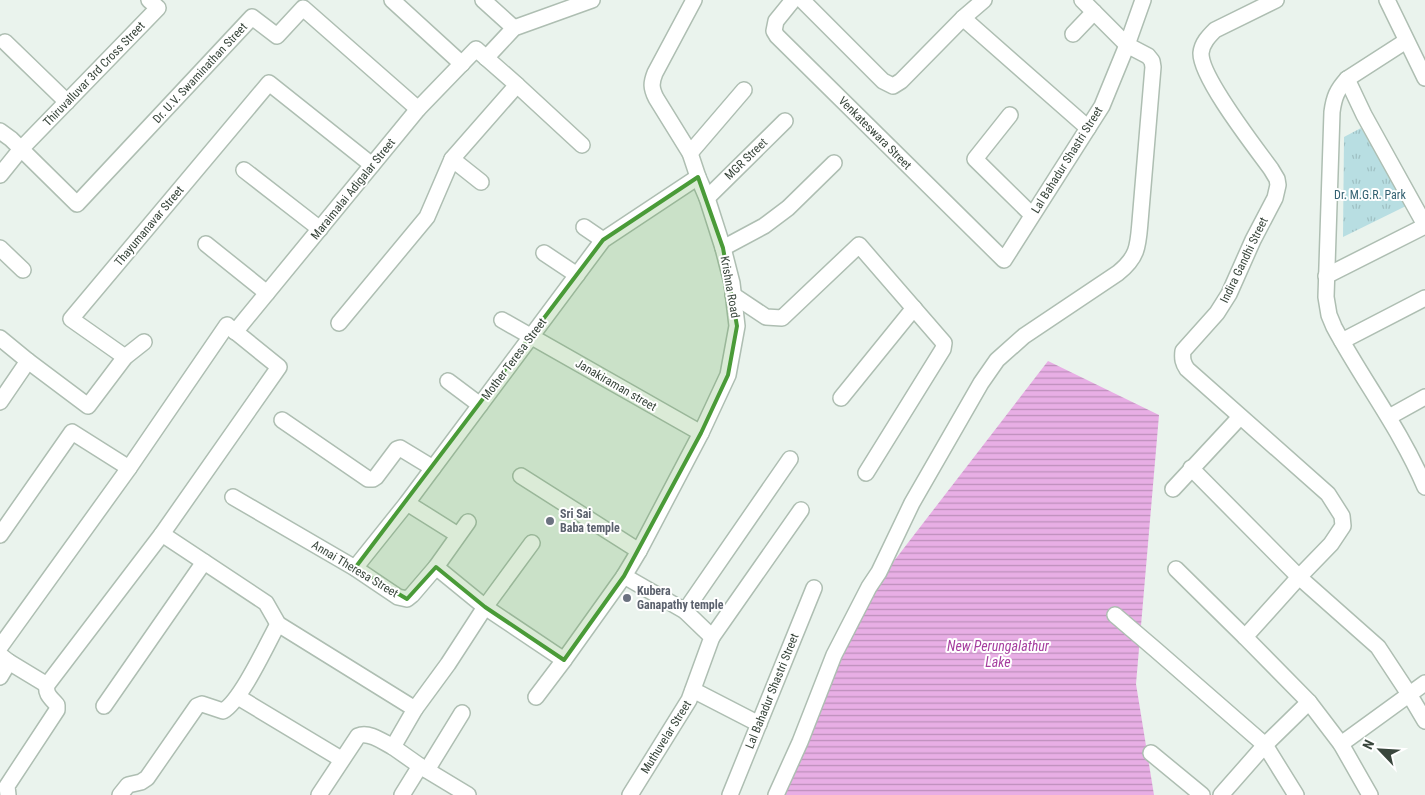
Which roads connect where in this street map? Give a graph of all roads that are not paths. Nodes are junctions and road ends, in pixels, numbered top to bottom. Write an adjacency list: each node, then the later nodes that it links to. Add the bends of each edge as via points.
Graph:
1 (149, 0): 25 (street, Thiruvalluvar 3rd Cross Street, via 158,8)
2 (392, 0): 20 (street)
3 (483, 0): 14 (street)
4 (592, 0): 14 (street)
5 (694, 0): 33 (street, Krishna Road, via 651,82 656,98)
6 (984, 0): 13 (street)
7 (1082, 0): 12 (street)
8 (1143, 0): 18 (street, Lal Bahadur Shastri Street)
9 (1276, 0): 73 (street, Indira Gandhi Street, via 1215,30 1201,50 1205,67 1220,96 1271,169 1278,185 1275,198 1229,294 1217,313 1183,351 1182,357 1188,369)
10 (1387, 0): 16 (street)
11 (803, 1): 13 (street, via 883,81 893,86); 51 (street, Venkateswara Street, via 776,21 774,31 777,36)
12 (1094, 12): 15 (street); 18 (street)
13 (963, 18): 29 (street)
14 (514, 28): 19 (street, Maraimalai Adigalar Street)
15 (1073, 34)
16 (1406, 41): 21 (street); 22 (street)
17 (5, 42): 25 (street)
18 (1127, 45): 29 (street, Lal Bahadur Shastri Street, via 1102,106); 136 (street, via 1148,56 1153,67 1135,252 1128,265 1118,273 1018,341 997,360 981,382 912,503 880,572 834,655)
19 (481, 54): 20 (street, Maraimalai Adigalar Street); 23 (street)
20 (462, 64): 26 (street, Maraimalai Adigalar Street)
21 (1425, 78)
22 (1347, 79): 43 (street); 54 (street, via 1334,98 1332,112)
23 (517, 86): 31 (street); 34 (street)
24 (744, 90): 33 (street)
25 (67, 102): 32 (street, Thiruvalluvar 3rd Cross Street)
26 (418, 109): 32 (street, Dr. U.V. Swaminathan Street, via 303,8 277,36 252,17 77,204); 36 (street, Maraimalai Adigalar Street)
27 (1010, 115): 42 (street, via 975,159)
28 (785, 121): 41 (street, MGR Street)
29 (1088, 128): 42 (street, Lal Bahadur Shastri Street)
30 (0, 131): 32 (street)
31 (582, 145)
32 (21, 149): 38 (street, Thiruvalluvar 3rd Cross Street)
33 (690, 153): 39 (street, Krishna Road)
34 (452, 158): 40 (street); 60 (street, via 427,217)
35 (834, 163): 49 (street, via 788,208 764,226)
36 (372, 166): 45 (street, Maraimalai Adigalar Street); 66 (street, Thayumanavar Street, via 269,83 71,319)
37 (244, 170): 45 (street)
38 (0, 175)
39 (698, 177): 41 (street, Krishna Road); 46 (street, Mother Teresa Street)
40 (481, 182)
41 (707, 198): 49 (street, Krishna Road)
42 (1032, 215): 51 (street, Lal Bahadur Shastri Street)
43 (1425, 226): 54 (street)
44 (584, 227): 46 (street)
45 (320, 229): 55 (street, Maraimalai Adigalar Street)
46 (603, 240): 53 (street, Mother Teresa Street)
47 (206, 244): 55 (street)
48 (0, 248): 52 (street)
49 (723, 248): 56 (street, Krishna Road)
50 (544, 253): 53 (street)
51 (1004, 260)
52 (23, 270)
53 (577, 275): 62 (street, Mother Teresa Street)
54 (1326, 276): 64 (street, via 1329,315)
55 (267, 293): 61 (street, Maraimalai Adigalar Street)
56 (733, 295): 58 (street, via 766,317 782,318 859,245); 76 (street, Krishna Road, via 736,326 728,375)
57 (1425, 298): 64 (street)
58 (914, 308): 70 (street); 81 (street, via 944,343 943,349)
59 (502, 320): 62 (street, Janakiraman street)
60 (339, 323)
61 (235, 332): 78 (street, via 226,325); 89 (street, via 279,367)
62 (531, 337): 72 (street, Mother Teresa Street); 76 (street, Janakiraman street)
63 (0, 338): 67 (street)
64 (1342, 340): 74 (street)
65 (144, 342): 66 (street)
66 (125, 357): 67 (street, via 88,406)
67 (28, 361): 71 (street)
68 (448, 381): 72 (street)
69 (1425, 397): 74 (street)
70 (841, 398)
71 (0, 402)
72 (480, 405): 79 (street, Mother Teresa Street)
73 (1240, 417): 80 (street); 99 (street, Indira Gandhi Street, via 1328,494 1342,516 1343,526 1331,544)
74 (1389, 417): 83 (street)
75 (282, 420): 79 (street, via 368,479 376,477 400,448)
76 (701, 433): 93 (street, Krishna Road)
77 (790, 459): 102 (street)
78 (130, 468): 90 (street, via 72,432); 107 (street)
79 (433, 468): 86 (street, Mother Teresa Street)
80 (1191, 468): 84 (street); 99 (street)
81 (866, 473)
82 (521, 476): 93 (street)
83 (1425, 487)
84 (1173, 488)
85 (233, 497): 96 (street, Annai Theresa Street)
86 (407, 503): 91 (street); 96 (street, Mother Teresa Street)
87 (801, 510): 105 (street, Muthuvelar Street)
88 (468, 522): 91 (street, Annai Theresa Street)
89 (162, 534): 94 (street); 112 (street)
90 (0, 535)
91 (458, 535): 95 (street, Annai Theresa Street)
92 (532, 543): 101 (street)
93 (639, 551): 98 (street, Krishna Road)
94 (204, 562): 104 (street, via 266,603); 118 (street)
95 (436, 567): 96 (street, Annai Theresa Street, via 406,599); 101 (street)
96 (355, 568)
97 (1176, 569): 106 (street)
98 (624, 576): 102 (street); 109 (street, Krishna Road)
99 (1299, 577): 106 (street, Indira Gandhi Street); 114 (street, via 1378,647)
100 (814, 588): 122 (street, Lal Bahadur Shastri Street)
101 (485, 607): 109 (street); 119 (street)
102 (685, 611): 105 (street)
103 (1115, 615): 124 (street)
104 (278, 624): 115 (street); 119 (street)
105 (712, 637): 113 (street, Muthuvelar Street)
106 (1245, 637): 117 (street)
107 (0, 647)
108 (4, 659): 110 (street); 112 (street)
109 (564, 660): 116 (street, Krishna Road)
110 (0, 677)
111 (1425, 683): 114 (street)
112 (47, 685): 129 (street, via 46,690 57,710 7,786)
113 (693, 690): 122 (street); 134 (street, Muthuvelar Street)
114 (1409, 694): 121 (street); 123 (street)
115 (238, 697): 127 (street); 130 (street, via 223,711 202,704 197,706 147,778 128,785)
116 (536, 697)
117 (1310, 702): 123 (street); 124 (street)
118 (104, 706)
119 (416, 709): 125 (street)
120 (462, 713): 128 (street)
121 (1425, 721)
122 (759, 724): 135 (street, Lal Bahadur Shastri Street)
123 (1341, 744): 140 (street)
124 (1265, 745): 138 (street); 139 (street)
125 (393, 747): 127 (street, via 363,734); 128 (street)
126 (1151, 753): 137 (street)
127 (341, 759): 131 (street)
128 (423, 768): 132 (street); 133 (street)
129 (8, 795)
130 (120, 795)
131 (318, 795)
132 (402, 795)
133 (468, 795)
134 (630, 795)
135 (730, 795)
136 (776, 795)
137 (1202, 795)
138 (1221, 795)
139 (1296, 795)
140 (1370, 795)

